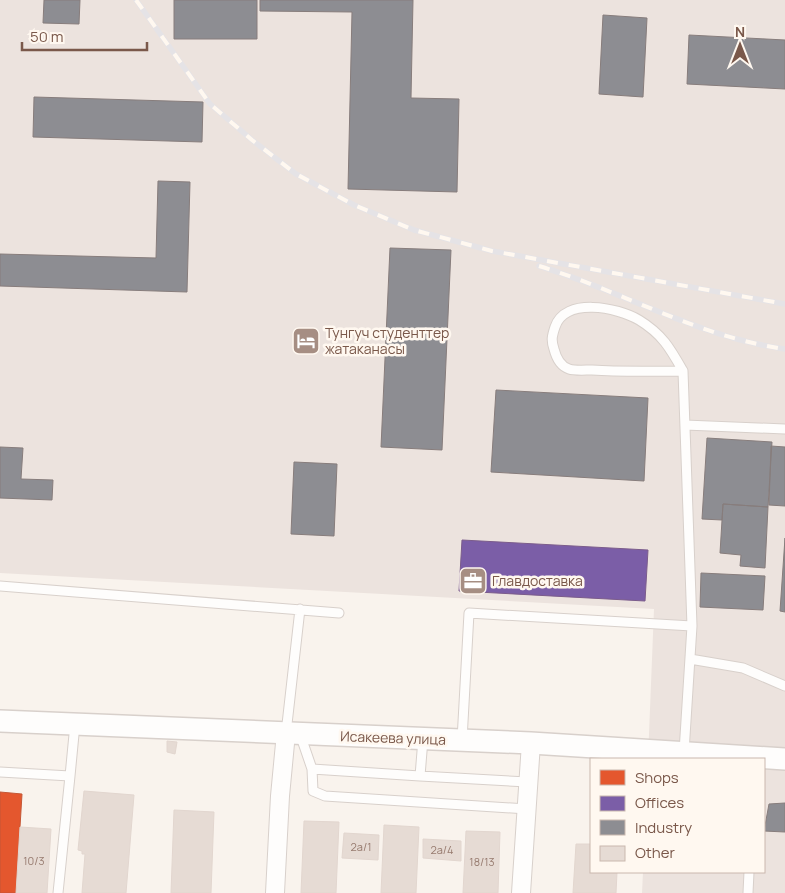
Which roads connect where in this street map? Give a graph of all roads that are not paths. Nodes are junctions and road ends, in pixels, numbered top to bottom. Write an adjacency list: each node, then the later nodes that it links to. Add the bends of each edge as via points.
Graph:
1 (683, 371): 1 (lane, via 568,369 557,360 551,338 558,318 574,308 619,311 638,319 668,344); 2 (lane)
2 (685, 425): 3 (lane); 7 (lane)
3 (785, 429)
4 (0, 586): 5 (lane)
5 (300, 609): 6 (lane); 12 (lane)
6 (339, 613)
7 (692, 626): 8 (lane); 14 (lane, via 469,613)
8 (690, 659): 9 (lane, via 743,668); 16 (lane)
9 (785, 686)
10 (0, 721): 11 (street, Исакеева улица)
11 (75, 724): 12 (street, Исакеева улица); 22 (lane)
12 (293, 733): 13 (street, Исакеева улица); 20 (lane); 28 (street, via 280,796)
13 (423, 739): 14 (street, Исакеева улица); 23 (lane)
14 (462, 740): 15 (street, Исакеева улица)
15 (531, 744): 16 (street, Исакеева улица); 24 (street)
16 (684, 753): 17 (street, Исакеева улица)
17 (754, 758)
18 (765, 758): 19 (street, Исакеева улица)
19 (785, 759)
20 (312, 769): 23 (lane); 25 (lane, via 314,791 325,796)
21 (0, 772): 22 (lane)
22 (70, 776): 27 (lane)
23 (420, 776): 24 (lane)
24 (528, 782): 25 (street)
25 (527, 809): 29 (street)
26 (749, 873): 30 (lane)
27 (58, 893)
28 (275, 893)
29 (521, 893)
30 (748, 893)

